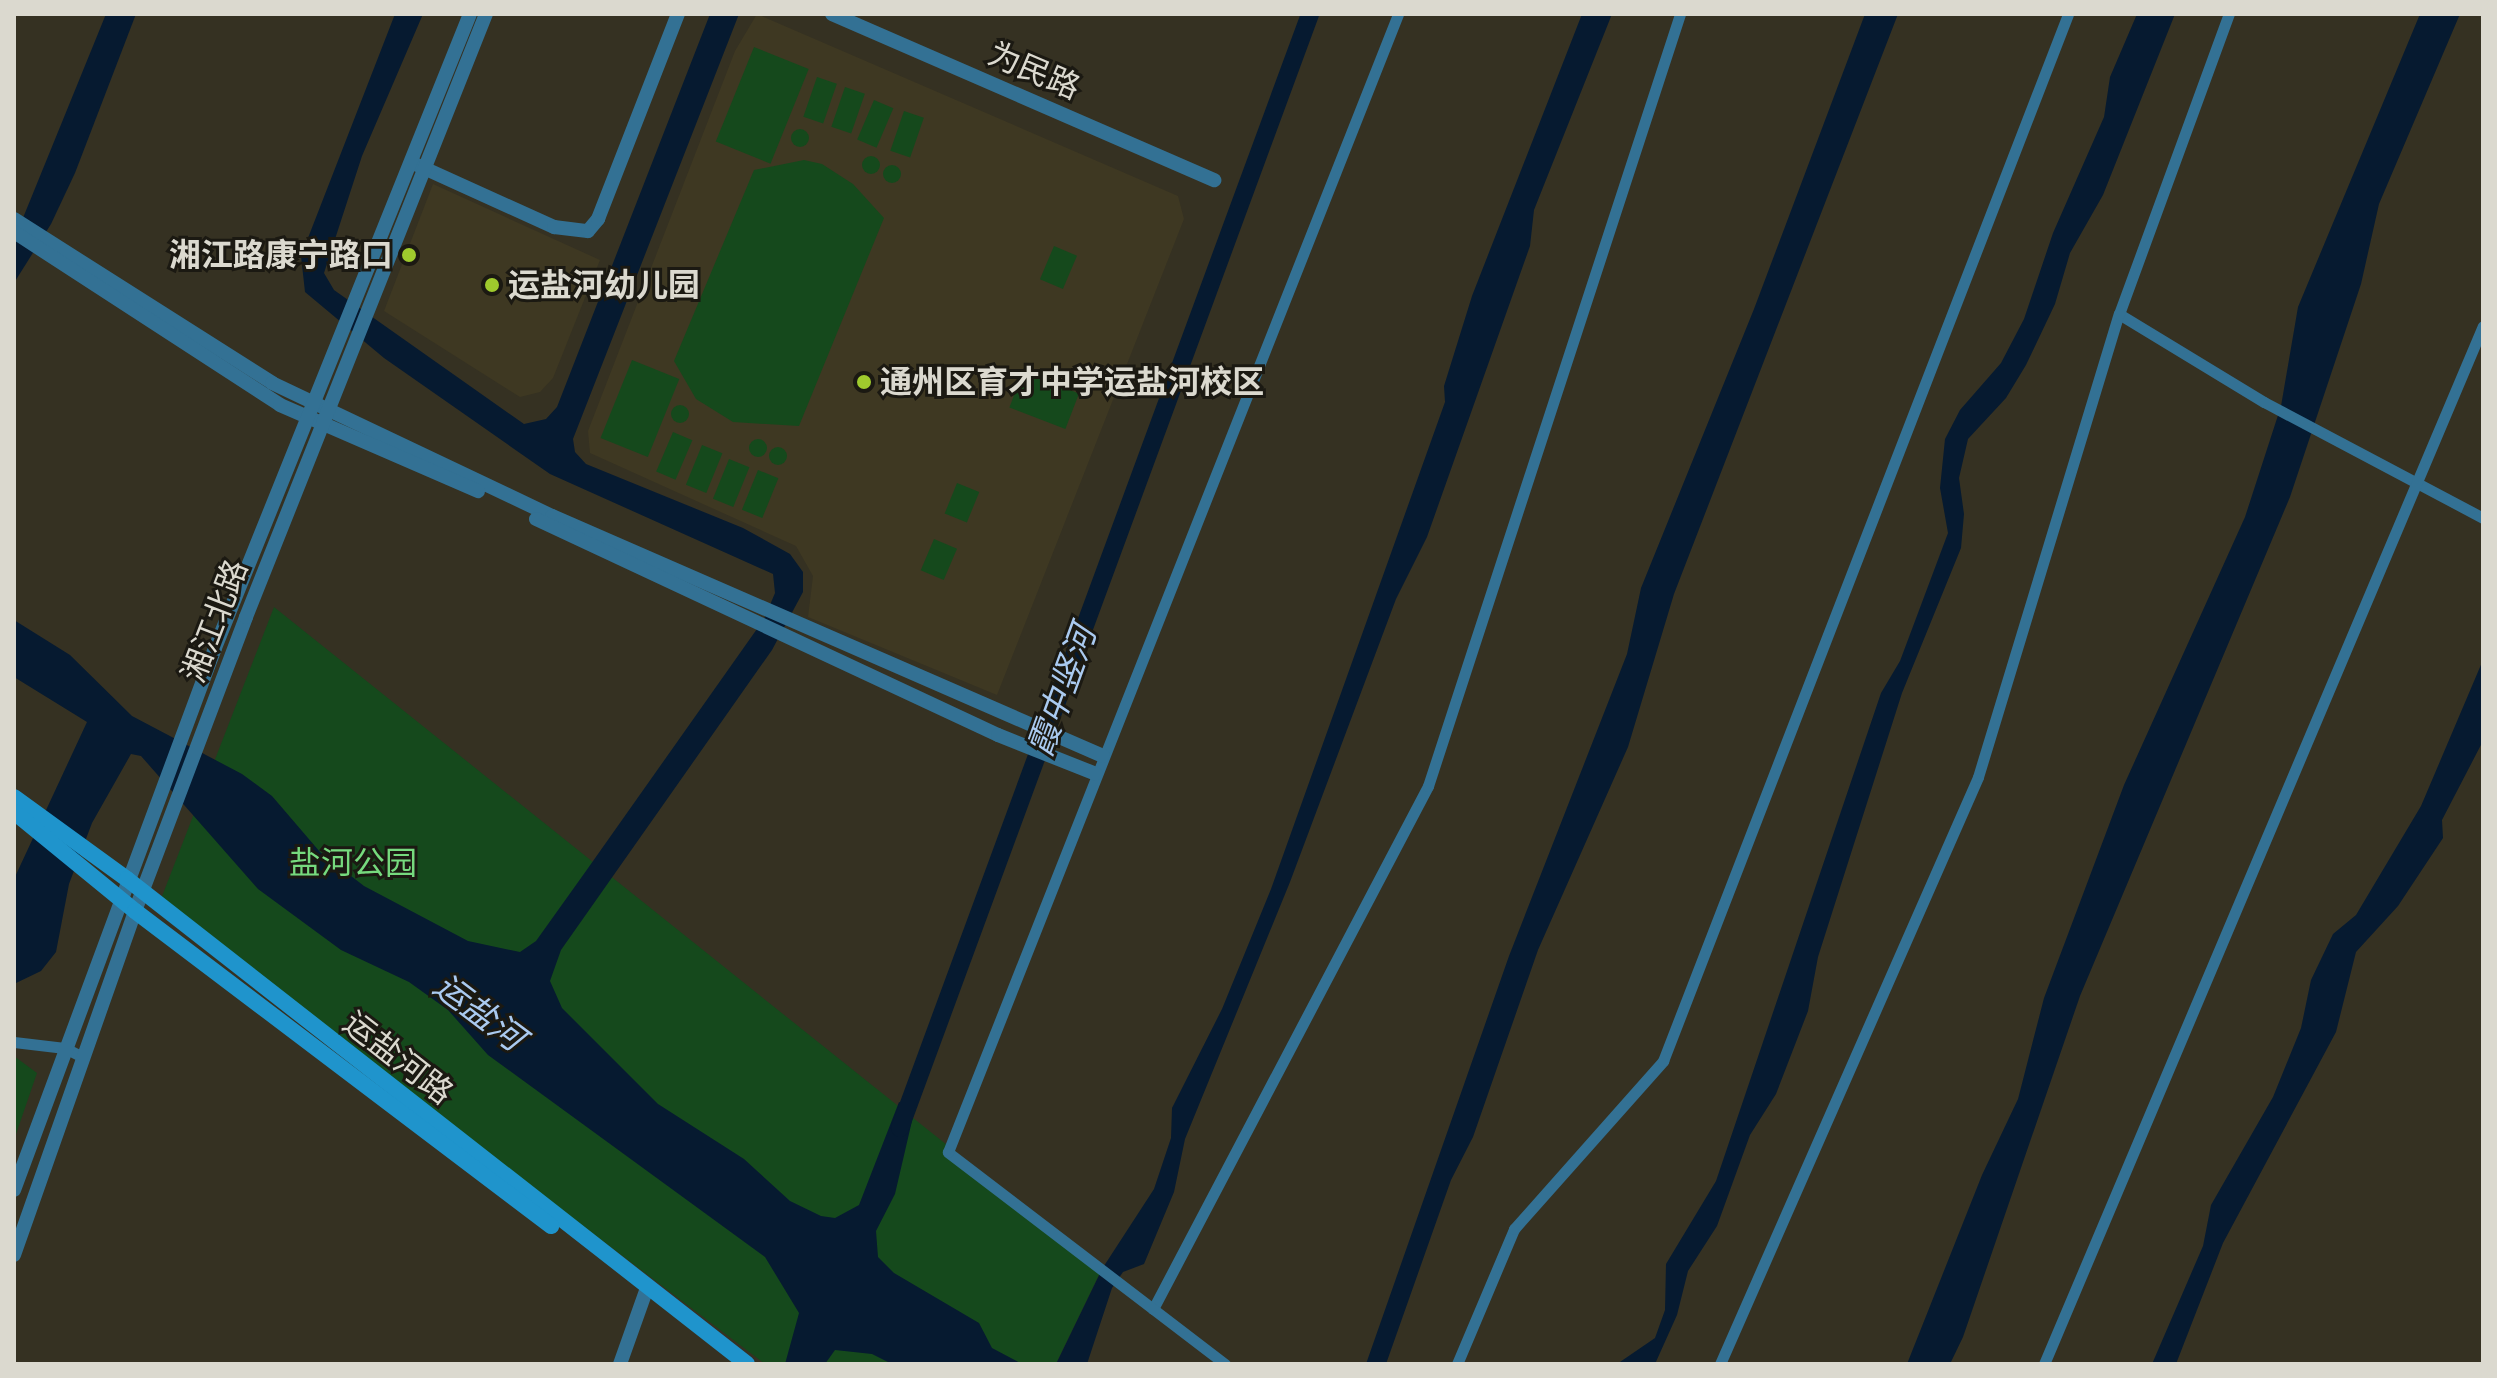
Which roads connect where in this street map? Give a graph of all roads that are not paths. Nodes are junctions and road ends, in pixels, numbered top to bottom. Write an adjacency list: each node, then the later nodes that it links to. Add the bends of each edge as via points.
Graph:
1 (470, 14): 9 (street, 湘江北路)
2 (486, 14): 9 (street, 湘江北路)
3 (678, 14): 9 (street, via 598,219 588,231 554,227)
4 (832, 14): 10 (street, 为民路)
5 (1398, 14): 21 (street)
6 (1680, 14): 35 (street, via 1428,786)
7 (2068, 14): 40 (street, via 1663,1061 1514,1229)
8 (2229, 14): 15 (street)
9 (416, 165): 14 (street, 湘江北路)
10 (1214, 180)
11 (14, 219): 13 (street)
12 (14, 232): 13 (street)
13 (52, 249): 17 (street, via 272,383); 18 (street)
14 (361, 302): 17 (street, 湘江北路, via 343,328); 17 (street, 湘江北路, via 354,340)
15 (2119, 314): 19 (street, via 2264,402); 41 (street, via 1978,777)
16 (2483, 326): 19 (street)
17 (320, 405): 18 (street, 湘江北路); 21 (street, via 566,522)
18 (314, 422): 22 (street, via 490,496 998,735); 25 (street, 湘江北路); 26 (street, 湘江北路)
19 (2417, 483): 20 (street); 42 (street)
20 (2483, 518)
21 (1103, 756): 22 (street)
22 (1096, 774): 35 (street, via 948,1152)
23 (14, 797): 25 (main road, 运盐河路)
24 (14, 812): 27 (main road, 运盐河路)
25 (127, 879): 26 (main road, 运盐河路); 27 (street, 湘江北路)
26 (141, 893): 28 (street, 湘江北路); 34 (main road, 运盐河路)
27 (120, 896): 28 (main road, 运盐河路); 30 (street, 湘江北路)
28 (135, 911): 31 (street, 湘江北路); 34 (main road, 运盐河路)
29 (14, 1042): 30 (street)
30 (65, 1048): 31 (street); 32 (street, 湘江北路)
31 (83, 1057): 33 (street, 湘江北路)
32 (14, 1190)
33 (14, 1255)
34 (646, 1292): 36 (street); 37 (main road, 运盐河路); 38 (main road, 运盐河路)
35 (1153, 1309): 39 (street)
36 (620, 1364)
37 (732, 1364)
38 (747, 1364)
39 (1225, 1364)
40 (1457, 1364)
41 (1720, 1364)
42 (2044, 1364)

